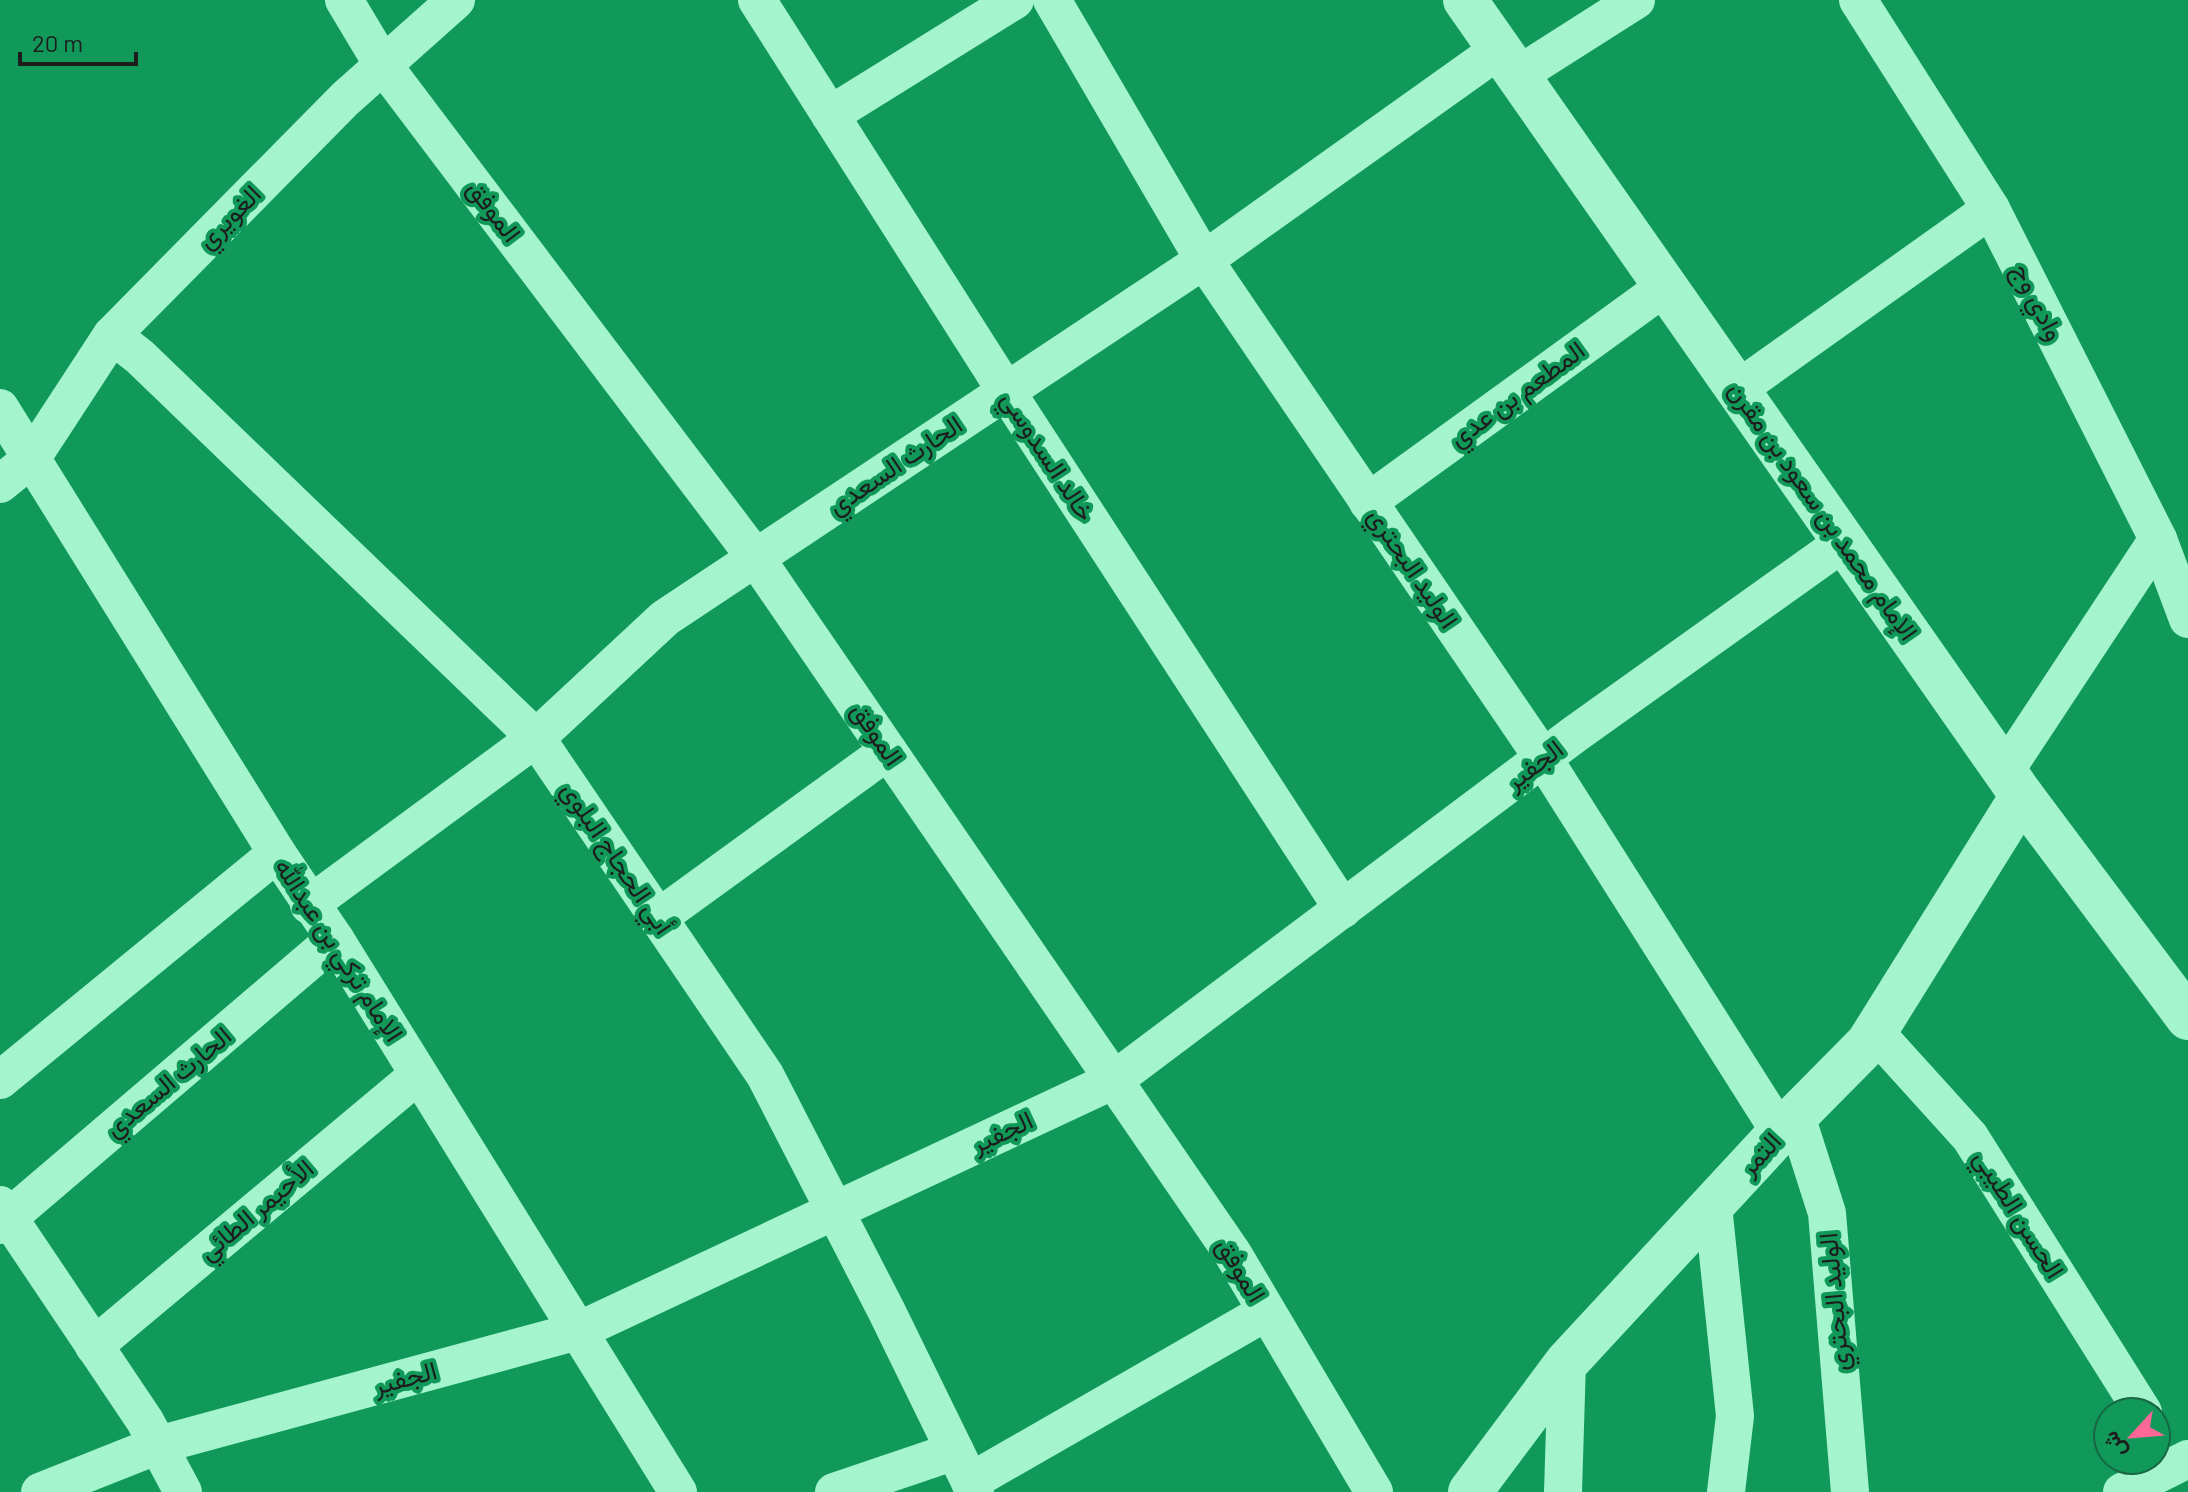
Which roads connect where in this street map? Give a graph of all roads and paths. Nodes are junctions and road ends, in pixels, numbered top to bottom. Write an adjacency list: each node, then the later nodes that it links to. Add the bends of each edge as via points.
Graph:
1 (344, 0): 10 (street, الموفق)
2 (456, 0): 10 (street, الغويري)
3 (757, 0): 11 (street, خالد السدوسي)
4 (1015, 0): 11 (street)
5 (1052, 0): 13 (street, الوليد البحتري)
6 (1465, 0): 9 (street, الإمام محمد بن سعود بن مقرن)
7 (1636, 0): 9 (street, الحارث السعدي)
8 (1859, 0): 12 (street, وادي وج)
9 (1509, 62): 13 (street, الحارث السعدي); 14 (street, الإمام محمد بن سعود بن مقرن)
10 (383, 65): 15 (street, الغويري); 24 (street, الموفق)
11 (830, 115): 17 (street, خالد السدوسي)
12 (1991, 209): 16 (street); 22 (street, وادي وج)
13 (1204, 260): 17 (street, الحارث السعدي); 21 (street, الوليد البحتري)
14 (1666, 286): 16 (street, الإمام محمد بن سعود بن مقرن); 21 (street, المطعم بن عدي)
15 (112, 335): 19 (street, الغويري); 26 (street, أبي الحجاج البلوي)
16 (1738, 389): 23 (street, الإمام محمد بن سعود بن مقرن)
17 (1006, 391): 24 (street, الحارث السعدي); 32 (street, خالد السدوسي)
18 (0, 408): 19 (street, الإمام تركي بن عبدالله)
19 (31, 459): 20 (street, الغويري); 30 (street, الإمام تركي بن عبدالله)
20 (0, 484)
21 (1368, 502): 28 (street, الوليد البحتري)
22 (2158, 539): 25 (street, وادي وج); 29 (street)
23 (1844, 542): 28 (street, الجفير); 29 (street, الإمام محمد بن سعود بن مقرن)
24 (755, 557): 26 (street, الحارث السعدي, via 665,618); 27 (street, الموفق)
25 (2188, 619)
26 (536, 738): 31 (street, الحارث السعدي); 33 (street, أبي الحجاج البلوي)
27 (888, 751): 33 (street); 39 (street, الموفق)
28 (1543, 758): 32 (street, الجفير); 40 (street, الوليد البحتري)
29 (2014, 783): 35 (street, الإمام محمد بن سعود بن مقرن); 36 (street, التمر)
30 (277, 853): 31 (street, الإمام تركي بن عبدالله); 38 (street)
31 (309, 905): 34 (street, الإمام تركي بن عبدالله)
32 (1343, 909): 39 (street, الجفير)
33 (658, 918): 42 (street, أبي الحجاج البلوي, via 765,1075)
34 (335, 939): 37 (street, الإمام تركي بن عبدالله); 43 (street, الحارث السعدي)
35 (2188, 1018)
36 (1875, 1032): 40 (street, التمر); 48 (street, الحسن الطيبي, via 1970,1137)
37 (418, 1075): 45 (street, الإمام تركي بن عبدالله); 46 (street, الأحيمر الطائي)
38 (0, 1080)
39 (1114, 1080): 42 (street, الجفير); 44 (street, الموفق, via 1233,1254)
40 (1788, 1124): 41 (street, التمر); 60 (street, الوليد البحتري, via 1827,1213)
41 (1713, 1206): 47 (street, التمر); 59 (street, via 1735,1416)
42 (834, 1210): 45 (street, الجفير); 51 (street, أبي الحجاج البلوي)
43 (3, 1216): 46 (street)
44 (1266, 1312): 51 (street); 56 (street, الموفق)
45 (578, 1331): 49 (street, الجفير); 54 (street, الإمام تركي بن عبدالله)
46 (94, 1346): 49 (street)
47 (1567, 1362): 57 (street, التمر); 58 (street)
48 (2133, 1396)
49 (158, 1445): 52 (street, الجفير); 53 (street)
50 (2184, 1468): 61 (street)
51 (967, 1475): 55 (street)
52 (40, 1492)
53 (183, 1492)
54 (678, 1492)
55 (834, 1492)
56 (1374, 1492)
57 (1470, 1492)
58 (1563, 1492)
59 (1726, 1492)
60 (1850, 1492)
61 (2122, 1492)

